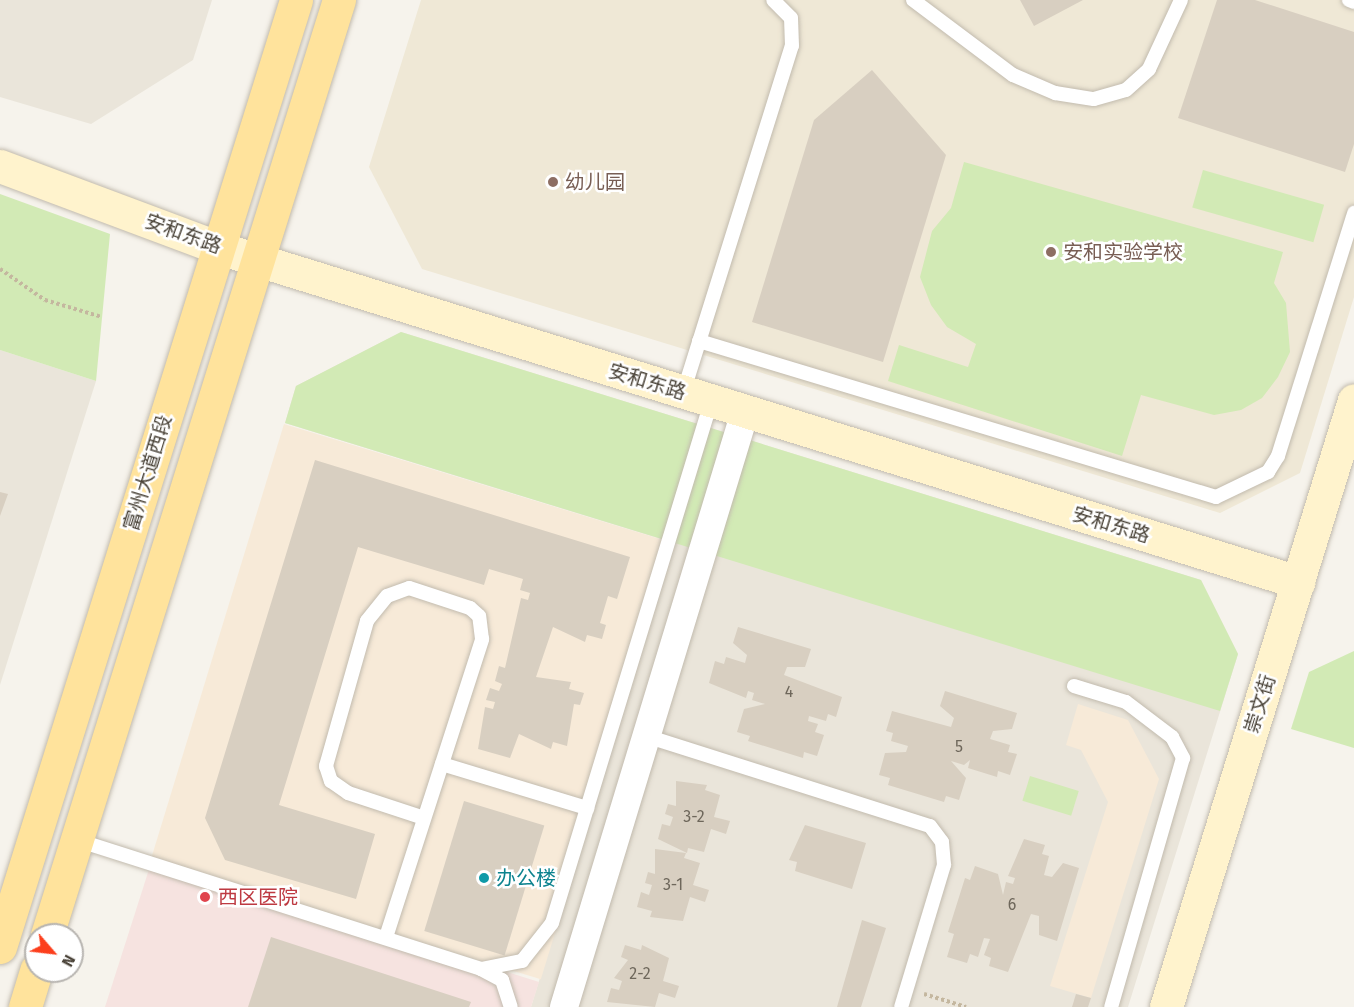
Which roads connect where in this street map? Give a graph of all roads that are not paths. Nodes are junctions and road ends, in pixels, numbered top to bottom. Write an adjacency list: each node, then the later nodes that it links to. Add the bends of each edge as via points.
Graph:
1 (296, 0): 10 (main road, 富州大道西段)
2 (339, 0): 11 (main road, 富州大道西段)
3 (773, 0): 12 (lane, via 791,18 792,46)
4 (913, 0): 5 (lane, via 1012,75 1055,93 1094,99 1126,90 1149,69)
5 (1181, 0)
6 (1349, 0): 7 (lane)
7 (1354, 2)
8 (0, 166): 10 (street, 安和东路)
9 (1354, 213): 12 (lane, via 1278,456 1268,472 1216,497)
10 (219, 248): 11 (street, 安和东路); 25 (main road, 富州大道西段)
11 (258, 260): 13 (street, 安和东路); 22 (main road, 富州大道西段)
12 (699, 340): 13 (lane)
13 (697, 397): 15 (street, 安和东路); 20 (lane)
14 (1354, 400): 16 (street, 崇文街)
15 (745, 412): 16 (street, 安和东路); 18 (street)
16 (1298, 582): 33 (street, 崇文街)
17 (1074, 686): 32 (lane, via 1126,702 1172,737 1183,758)
18 (646, 736): 30 (street); 31 (lane, via 930,826 942,842 944,865)
19 (442, 764): 20 (lane); 21 (lane); 21 (lane, via 482,625 464,604 398,590 367,621 326,766 331,781 348,793)
20 (587, 808): 26 (lane, via 552,923 537,949 507,968)
21 (424, 818): 24 (lane)
22 (77, 840): 23 (main road, 富州大道西段); 24 (lane)
23 (51, 923)
24 (387, 934): 26 (lane)
25 (0, 946)
26 (481, 969): 29 (lane, via 502,980)
27 (32, 983): 28 (main road)
28 (25, 1007)
29 (511, 1007)
30 (564, 1007)
31 (901, 1007)
32 (1111, 1007)
33 (1166, 1007)

